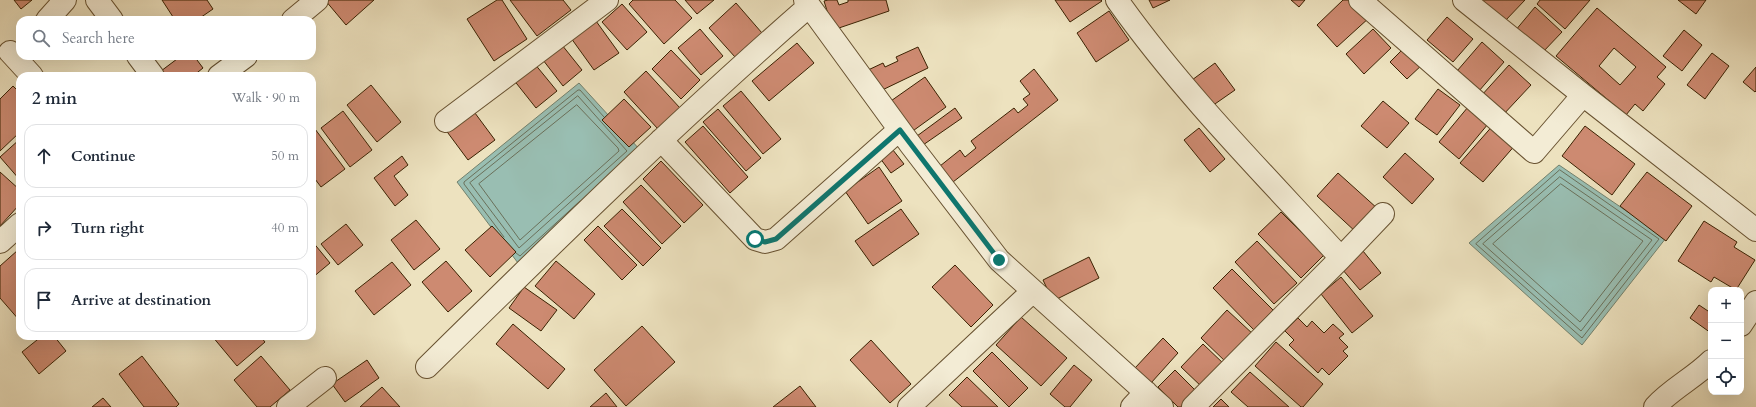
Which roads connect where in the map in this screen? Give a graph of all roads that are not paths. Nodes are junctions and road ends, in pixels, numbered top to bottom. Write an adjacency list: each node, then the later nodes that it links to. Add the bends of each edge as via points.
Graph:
1 (65, 0): 9 (street)
2 (97, 0): 10 (street)
3 (317, 0): 11 (street)
4 (607, 0): 19 (street)
5 (1117, 0): 26 (street, via 1206,112)
6 (1360, 0): 18 (street, via 1534,152)
7 (1464, 0): 18 (street)
8 (806, 4): 20 (street); 21 (street)
9 (51, 16)
10 (109, 16)
11 (298, 16)
12 (17, 60): 15 (street)
13 (141, 60): 16 (street)
14 (241, 60): 17 (street)
15 (28, 72)
16 (150, 72)
17 (225, 72)
18 (1583, 95): 24 (street)
19 (446, 121)
20 (900, 130): 21 (street, via 776,239 765,242 755,239); 27 (street, via 999,260)
21 (661, 140): 31 (street)
22 (1383, 214): 26 (street)
23 (16, 228): 25 (street)
24 (1756, 230)
25 (0, 242)
26 (1340, 258): 37 (street)
27 (1034, 291): 33 (street); 35 (street)
28 (1756, 302): 29 (street)
29 (1743, 323)
30 (1708, 364): 38 (street, via 1666,395)
31 (427, 367)
32 (325, 378): 34 (street)
33 (1139, 400): 36 (street)
34 (288, 407)
35 (909, 407)
36 (1162, 407)
37 (1193, 407)
38 (1655, 407)

